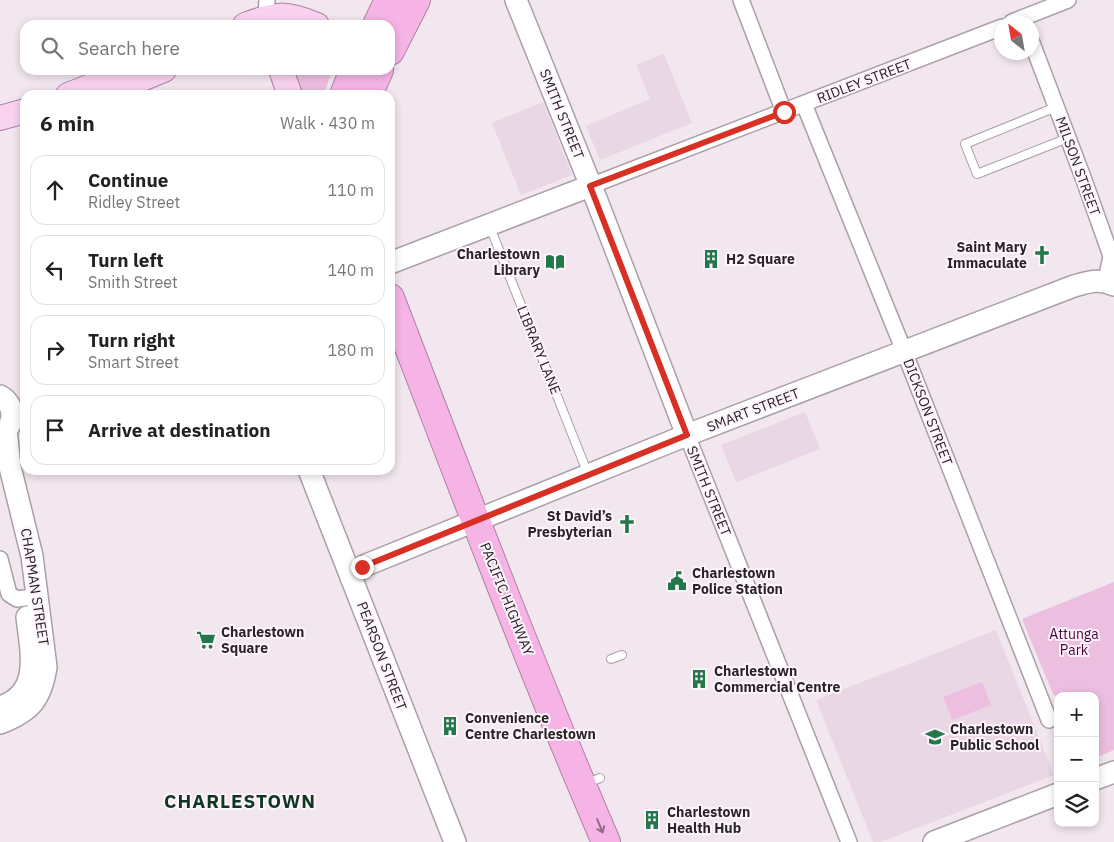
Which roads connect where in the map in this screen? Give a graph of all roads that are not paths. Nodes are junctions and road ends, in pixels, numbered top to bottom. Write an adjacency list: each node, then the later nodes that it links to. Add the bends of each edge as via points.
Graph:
1 (304, 0): 7 (main road)
2 (389, 0): 10 (highway)
3 (416, 0): 12 (highway)
4 (516, 0): 30 (street, SMITH STREET)
5 (740, 0): 25 (street)
6 (1068, 0): 8 (street)
7 (259, 14): 9 (main road)
8 (1033, 15)
9 (302, 20)
10 (379, 20)
11 (994, 30): 22 (street, RIDLEY STREET)
12 (395, 41)
13 (1038, 60): 23 (street, MILSON STREET)
14 (118, 75): 18 (main road)
15 (152, 75): 19 (main road)
16 (282, 75): 20 (main road)
17 (369, 76): 21 (highway)
18 (81, 90)
19 (115, 90)
20 (288, 90)
21 (351, 90)
22 (804, 104): 25 (street, RIDLEY STREET); 35 (street, DICKSON STREET)
23 (1056, 108): 29 (street, MILSON STREET); 29 (lane, via 966,144 976,174)
24 (20, 112): 26 (main road)
25 (784, 112): 30 (street, RIDLEY STREET)
26 (0, 118)
27 (20, 127): 28 (main road)
28 (0, 133)
29 (1068, 138): 33 (street, MILSON STREET, via 1111,256)
30 (590, 186): 31 (street, RIDLEY STREET); 40 (street, SMITH STREET)
31 (489, 225): 32 (street, RIDLEY STREET); 42 (lane, LIBRARY LANE)
32 (395, 260)
33 (1110, 283): 35 (street, SMART STREET, via 1092,281 1074,286)
34 (395, 312): 44 (highway, PACIFIC HIGHWAY)
35 (904, 351): 40 (street, SMART STREET); 51 (street, DICKSON STREET)
36 (395, 356): 44 (highway, PACIFIC HIGHWAY)
37 (20, 395): 38 (street)
38 (1, 397): 39 (street, CHAPMAN STREET, via 12,409)
39 (11, 425): 52 (street, CHAPMAN STREET, via 10,467 32,556 46,667 35,701 27,710)
40 (687, 435): 42 (street, SMART STREET); 57 (street, SMITH STREET)
41 (311, 475): 46 (street, PEARSON STREET)
42 (589, 475): 44 (street, SMART STREET)
43 (0, 483): 47 (street, CHAPMAN STREET)
44 (469, 524): 46 (street, SMART STREET, via 366,566); 55 (highway, PACIFIC HIGHWAY); 56 (highway, PACIFIC HIGHWAY, one-way to 56, via 591,782)
45 (0, 559): 47 (street, CHAPMAN STREET, via 9,594 17,599)
46 (351, 578): 54 (street, PEARSON STREET)
47 (25, 598): 50 (street, CHAPMAN STREET, via 31,671 29,682 18,699)
48 (622, 654): 49 (lane)
49 (611, 659)
50 (0, 707)
51 (1049, 720)
52 (0, 723)
53 (1054, 796): 58 (street)
54 (455, 842)
55 (587, 842)
56 (606, 842)
57 (849, 842)
58 (934, 842)

